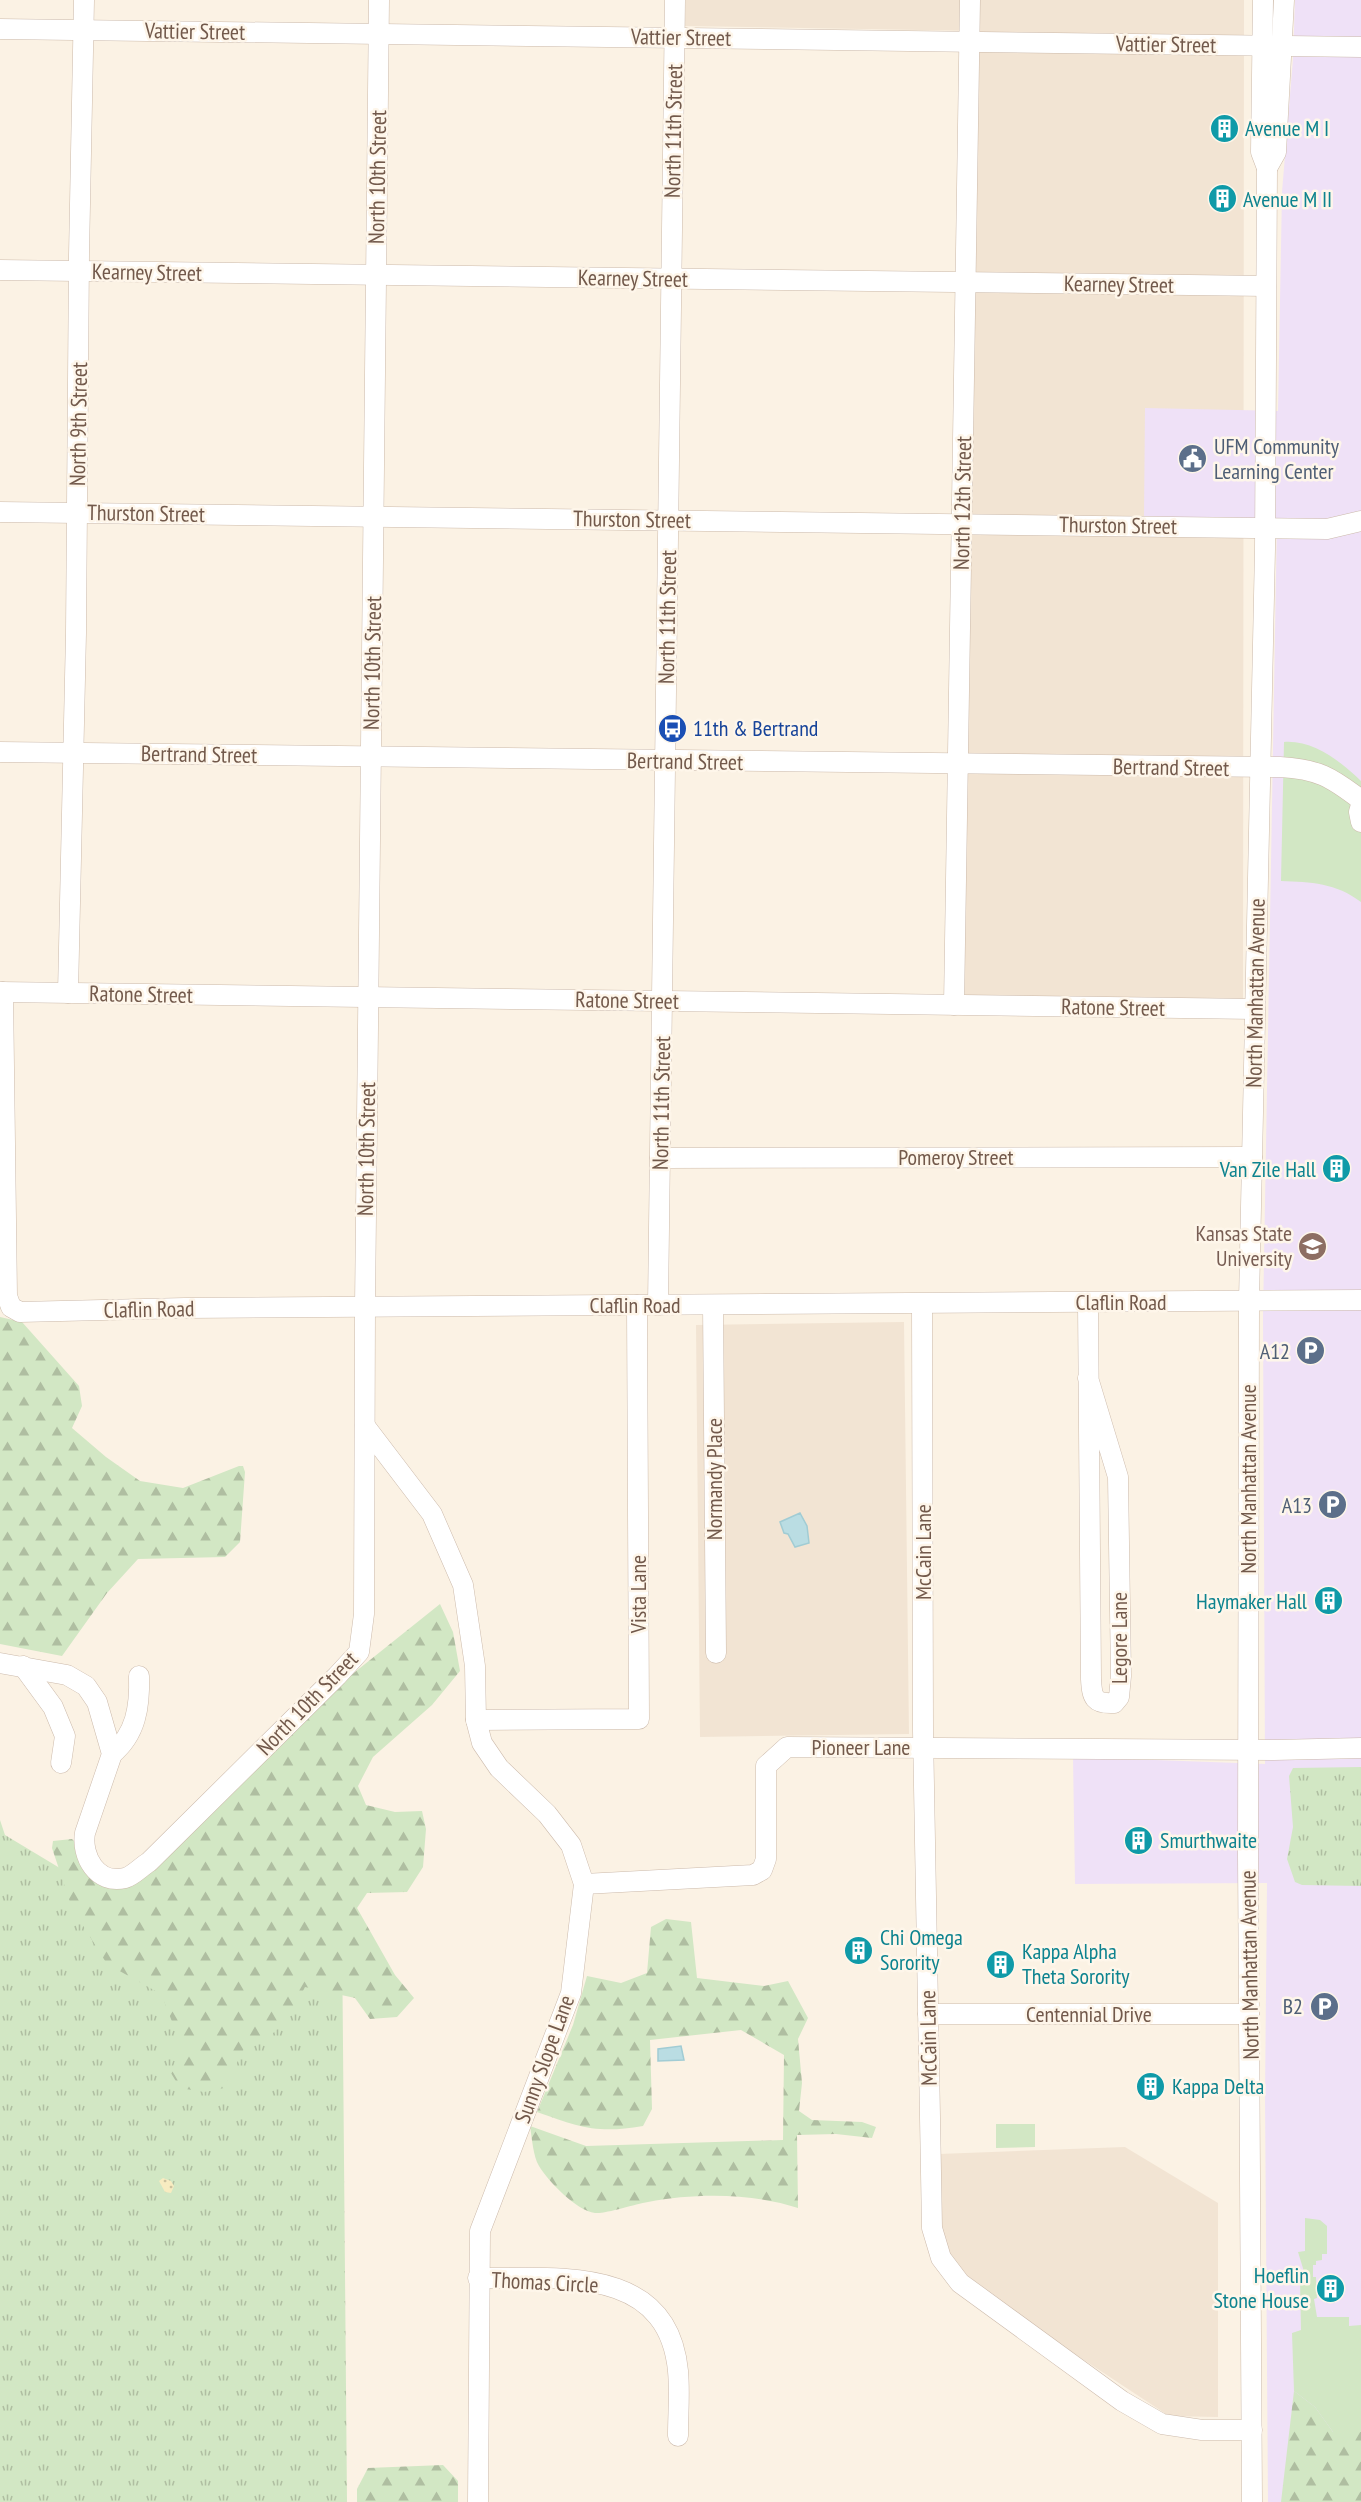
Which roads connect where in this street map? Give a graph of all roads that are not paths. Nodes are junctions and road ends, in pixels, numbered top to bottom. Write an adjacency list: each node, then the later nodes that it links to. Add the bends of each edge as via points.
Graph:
1 (84, 0): 8 (street, North 9th Street)
2 (379, 0): 9 (street, North 10th Street)
3 (675, 0): 10 (street, North 11th Street)
4 (970, 0): 11 (street, North 12th Street)
5 (1263, 0): 12 (street, North Manhattan Avenue)
6 (1284, 0): 13 (street, North Manhattan Avenue)
7 (0, 29): 8 (street, Vattier Street)
8 (83, 30): 9 (street, Vattier Street); 17 (street, North 9th Street)
9 (379, 34): 10 (street, Vattier Street); 18 (street, North 10th Street)
10 (674, 37): 11 (street, Vattier Street); 19 (street, North 11th Street)
11 (969, 41): 12 (street, Vattier Street); 20 (street, North 12th Street)
12 (1262, 45): 13 (street, Vattier Street); 15 (street, North Manhattan Avenue, via 1261,152)
13 (1283, 45): 14 (street, Vattier Street); 15 (street, North Manhattan Avenue, via 1276,152)
14 (1361, 47)
15 (1267, 168): 21 (street, North Manhattan Avenue)
16 (0, 270): 17 (street, Kearney Street)
17 (78, 271): 18 (street, Kearney Street); 23 (street, North 9th Street)
18 (376, 275): 19 (street, Kearney Street); 24 (street, North 10th Street)
19 (671, 279): 20 (street, Kearney Street); 25 (street, North 11th Street)
20 (965, 282): 21 (street, Kearney Street); 27 (street, North 12th Street)
21 (1266, 286): 28 (street, North Manhattan Avenue)
22 (0, 512): 23 (street, Thurston Street)
23 (76, 513): 24 (street, Thurston Street); 30 (street, North 9th Street)
24 (374, 516): 25 (street, Thurston Street); 31 (street, North 10th Street)
25 (668, 520): 27 (street, Thurston Street); 32 (street, North 11th Street)
26 (1361, 521): 28 (street, Thurston Street, via 1327,529)
27 (961, 523): 28 (street, Thurston Street); 33 (street, North 12th Street)
28 (1265, 528): 34 (street, North Manhattan Avenue)
29 (0, 752): 30 (street, Bertrand Street)
30 (72, 753): 31 (street, Bertrand Street); 39 (street, North 9th Street)
31 (371, 757): 32 (street, Bertrand Street); 40 (street, North 10th Street)
32 (665, 761): 33 (street, Bertrand Street); 41 (street, North 11th Street)
33 (958, 764): 34 (street, Bertrand Street); 42 (street, North 12th Street)
34 (1260, 768): 35 (street, Bertrand Street, via 1307,769 1339,782); 43 (street, North Manhattan Avenue)
35 (1361, 800)
36 (1361, 805): 37 (street)
37 (1361, 822)
38 (1, 992): 39 (street, Ratone Street); 46 (street)
39 (68, 993): 40 (street, Ratone Street)
40 (368, 996): 41 (street, Ratone Street); 54 (street, North 10th Street)
41 (662, 1001): 42 (street, Ratone Street); 45 (street, North 11th Street)
42 (954, 1005): 43 (street, Ratone Street)
43 (1255, 1010): 44 (street, North Manhattan Avenue)
44 (1252, 1157): 45 (street, Pomeroy Street); 48 (street, North Manhattan Avenue)
45 (660, 1158): 52 (street, North 11th Street)
46 (3, 1198): 54 (street, Claflin Road, via 7,1296 11,1307 20,1312)
47 (1361, 1300): 48 (street, Claflin Road)
48 (1249, 1301): 49 (street, Claflin Road); 63 (street, North Manhattan Avenue)
49 (1088, 1303): 50 (street, Claflin Road); 55 (street, Legore Lane)
50 (922, 1304): 53 (street, Claflin Road); 62 (street, McCain Lane)
51 (637, 1305): 52 (street, Claflin Road); 54 (street, Claflin Road); 61 (street, Vista Lane, via 639,1719)
52 (658, 1305): 53 (street, Claflin Road)
53 (712, 1305): 57 (street, Normandy Place)
54 (365, 1307): 56 (street, North 10th Street)
55 (1088, 1378): 55 (street, Legore Lane, via 1092,1693 1097,1701 1114,1703 1119,1697 1121,1676 1118,1477)
56 (365, 1426): 61 (street, Sunny Slope Lane, via 432,1514 463,1584 475,1665); 65 (street, North 10th Street, via 364,1614 359,1652 149,1862 126,1878 99,1874 83,1845)
57 (716, 1653)
58 (0, 1663): 59 (street)
59 (23, 1666): 65 (street, via 68,1675 86,1686 97,1702); 66 (street, via 57,1716 64,1736)
60 (139, 1676): 65 (street, via 139,1702 132,1730)
61 (476, 1720): 67 (street, Sunny Slope Lane, via 482,1743 499,1768 547,1814 571,1845)
62 (924, 1747): 63 (street, Pioneer Lane); 67 (street, Pioneer Lane, via 787,1747 766,1766 766,1858 762,1870 753,1875); 68 (street, McCain Lane)
63 (1248, 1748): 64 (street); 69 (street, North Manhattan Avenue)
64 (1361, 1748)
65 (112, 1754)
66 (61, 1763)
67 (584, 1884): 70 (street, Sunny Slope Lane, via 571,1993 480,2231)
68 (928, 2014): 69 (street, Centennial Drive); 71 (street, McCain Lane, via 932,2228 941,2258 960,2283 1122,2401 1162,2424 1202,2430)
69 (1249, 2014): 71 (street, North Manhattan Avenue)
70 (478, 2278): 72 (street, Thomas Circle, via 575,2279 614,2286 654,2311 671,2338 678,2370); 73 (street, Sunny Slope Lane)
71 (1252, 2430): 74 (street, North Manhattan Avenue)
72 (678, 2436)
73 (478, 2502)
74 (1252, 2502)

